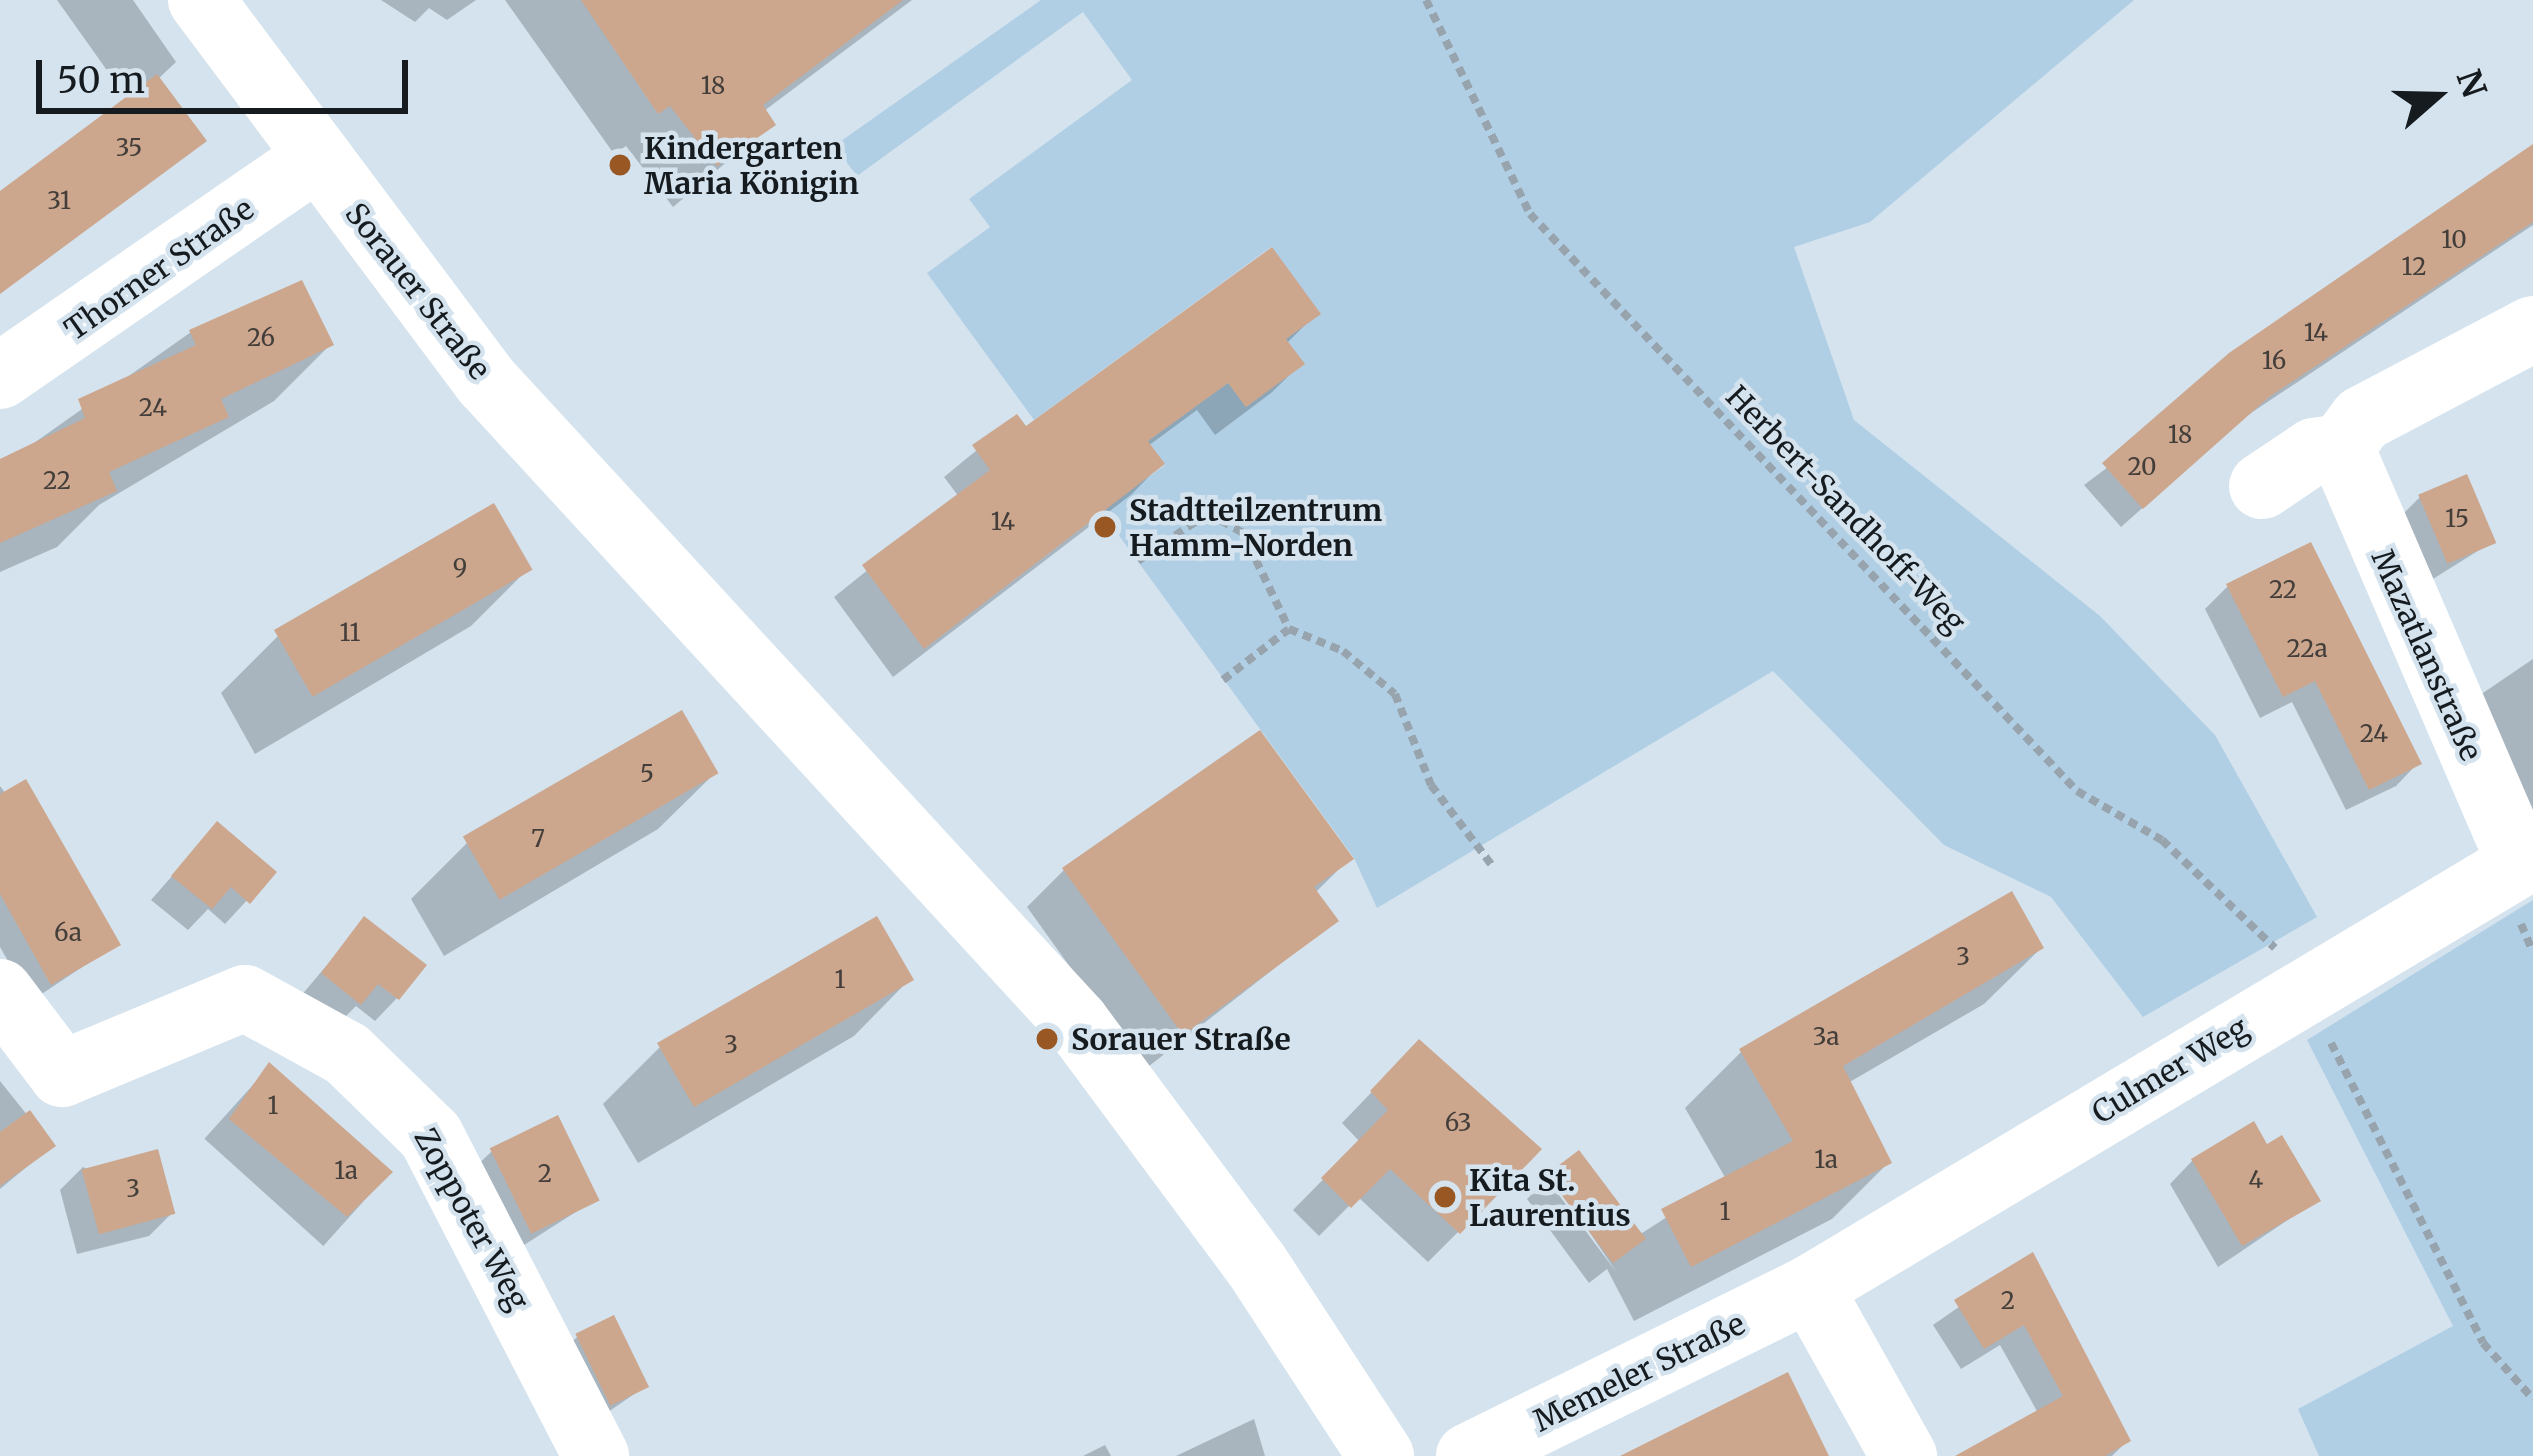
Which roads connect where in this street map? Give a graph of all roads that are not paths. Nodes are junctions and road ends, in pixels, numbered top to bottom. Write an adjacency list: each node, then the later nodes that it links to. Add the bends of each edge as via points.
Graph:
1 (201, 0): 2 (street, Sorauer Straße)
2 (315, 159): 4 (street, Thorner Straße); 11 (street, Sorauer Straße, via 487,382 1076,1022)
3 (2533, 329): 5 (street, via 2362,419)
4 (0, 376)
5 (2341, 447): 6 (street, via 2314,451); 7 (street, Mazatlanstraße)
6 (2262, 486)
7 (2526, 858): 9 (street, Culmer Weg)
8 (0, 992): 10 (street, Zoppoter Weg, via 62,1074 245,998 346,1054 431,1136)
9 (1810, 1288): 12 (street, Memeler Straße); 13 (street)
10 (596, 1456)
11 (1381, 1456)
12 (1468, 1456)
13 (1904, 1456)

